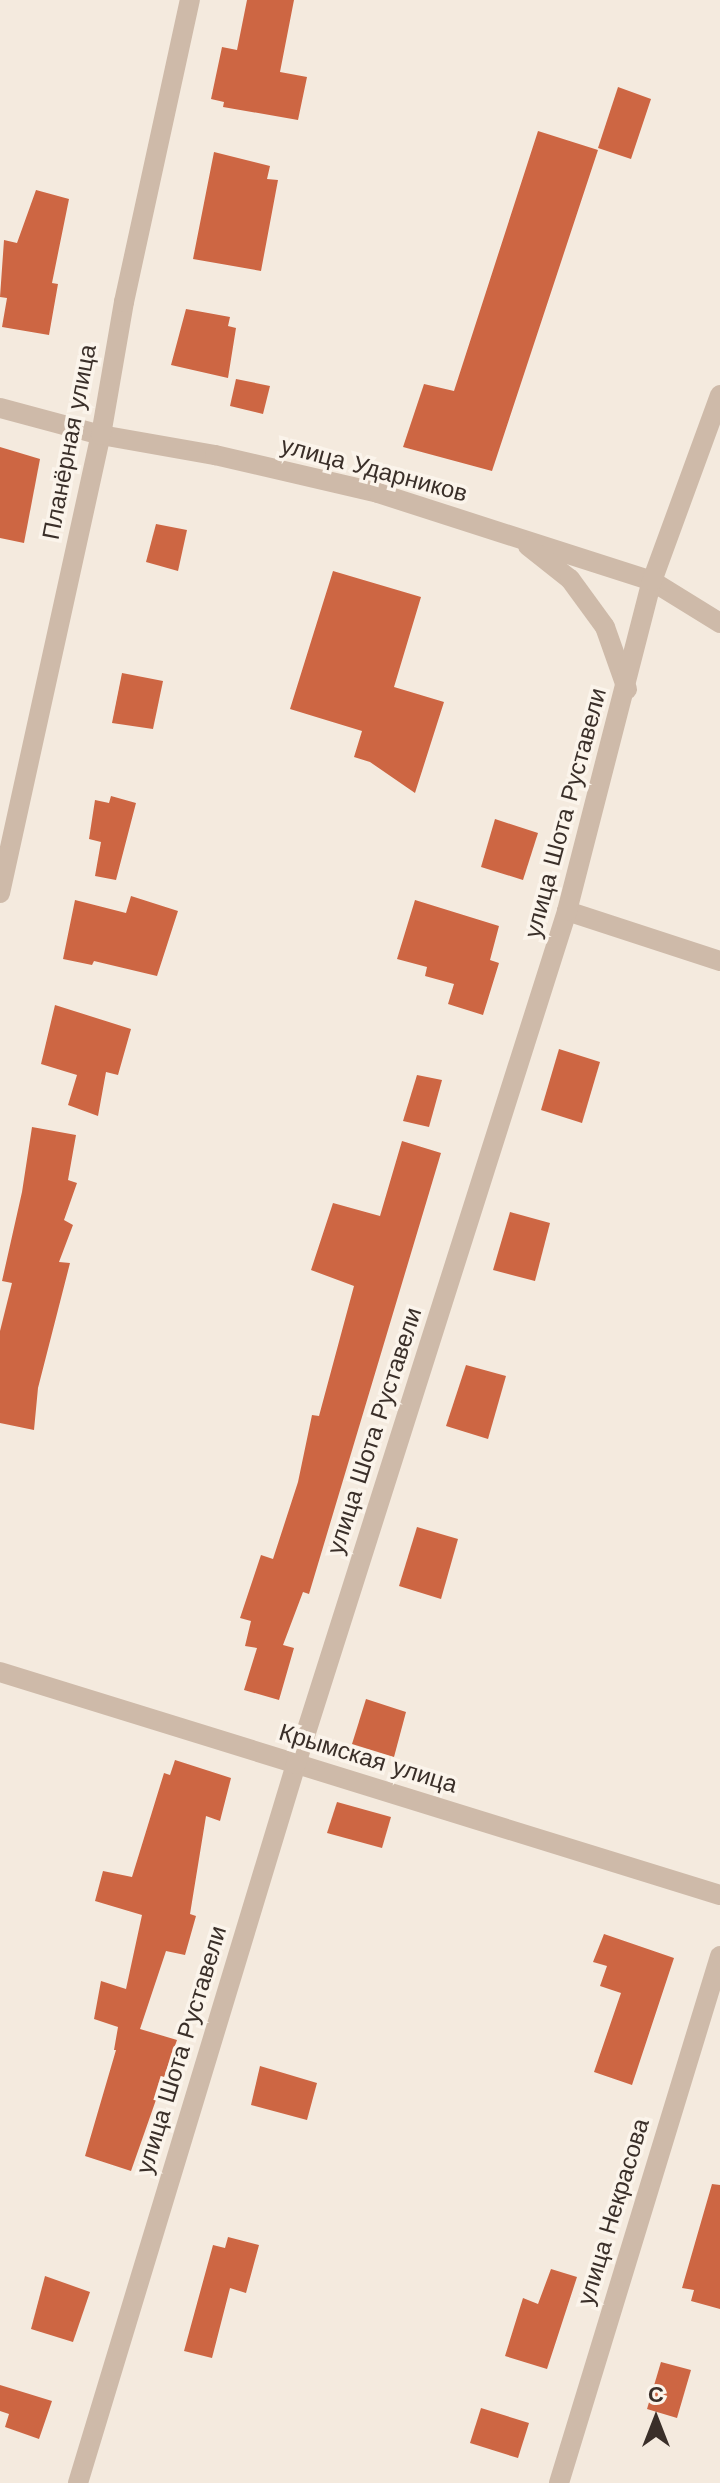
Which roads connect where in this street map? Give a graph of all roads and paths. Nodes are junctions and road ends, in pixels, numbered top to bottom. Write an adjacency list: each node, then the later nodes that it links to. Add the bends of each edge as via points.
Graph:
1 (190, 0): 4 (street, Планёрная улица, via 124,302)
2 (720, 395): 6 (street, улица Шота Руставели)
3 (0, 408): 4 (street, улица Ударников)
4 (101, 435): 5 (street, улица Ударников, via 378,493); 9 (street, Планёрная улица)
5 (519, 538): 6 (street, улица Ударников); 8 (street, via 570,579 605,627)
6 (652, 581): 7 (street, улица Ударников); 8 (street, улица Шота Руставели)
7 (720, 623)
8 (627, 689): 10 (street, улица Шота Руставели)
9 (0, 893)
10 (567, 911): 11 (street); 13 (street, улица Шота Руставели)
11 (720, 961)
12 (0, 1672): 13 (street, Крымская улица)
13 (296, 1764): 14 (street, Крымская улица); 16 (street, улица Шота Руставели)
14 (720, 1895)
15 (720, 1956): 17 (street, улица Некрасова)
16 (78, 2483)
17 (559, 2483)

